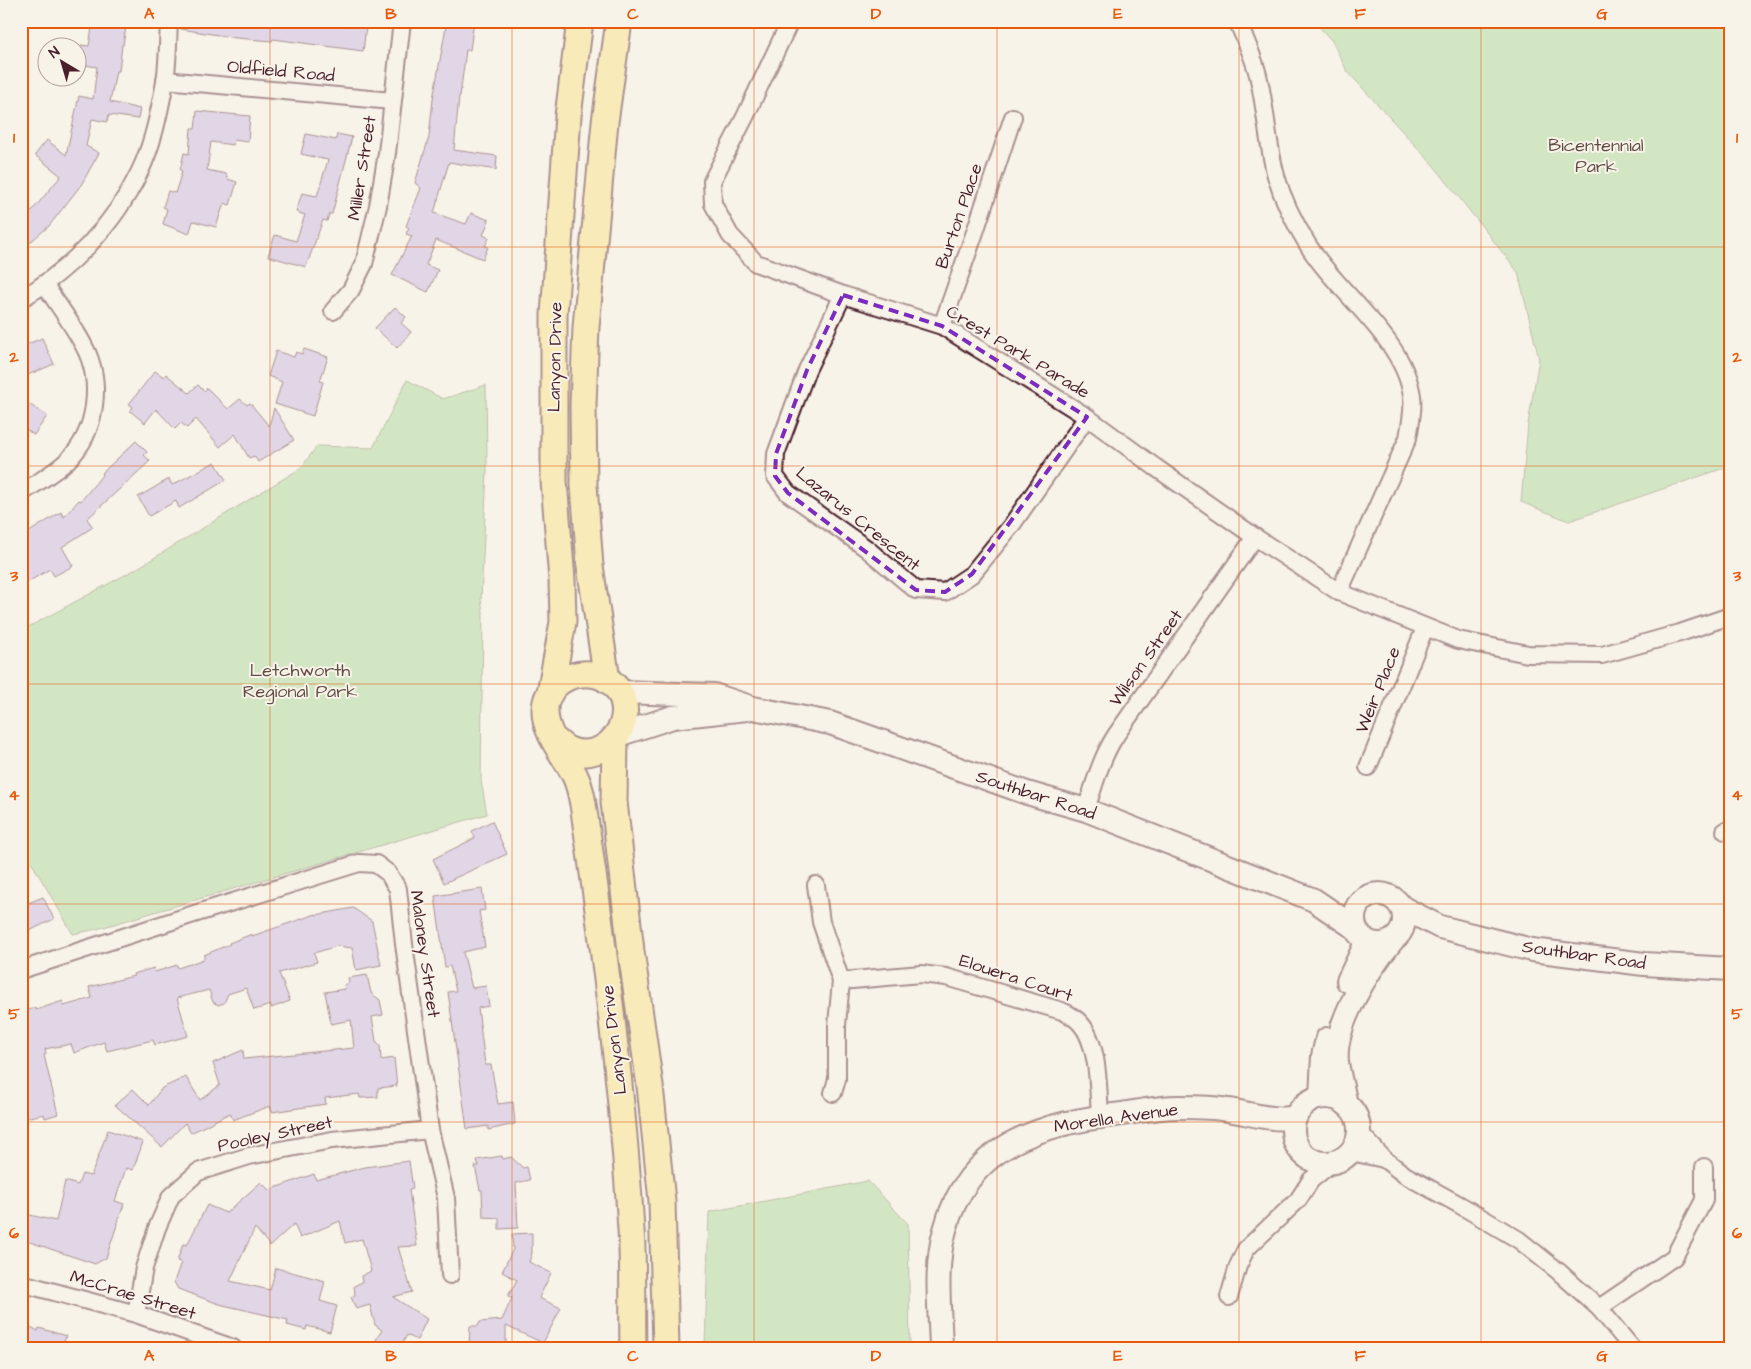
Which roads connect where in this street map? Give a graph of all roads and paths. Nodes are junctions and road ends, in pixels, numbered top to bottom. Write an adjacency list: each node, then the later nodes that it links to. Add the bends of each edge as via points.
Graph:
1 (169, 21): 7 (street)
2 (402, 21): 8 (street, Miller Street)
3 (580, 21): 22 (main road, Lanyon Drive, via 568,116 554,315 554,481 563,622)
4 (619, 21): 21 (main road, Lanyon Drive, via 586,327 583,405 590,566)
5 (790, 21): 11 (street, Crest Park Parade, via 712,181 714,204 730,235 756,263)
6 (1237, 21): 18 (street, via 1257,73 1277,178 1294,222 1320,264 1391,346 1408,377 1413,398 1408,438)
7 (165, 80): 8 (street, Oldfield Road); 10 (street, via 153,135 139,173 88,247)
8 (392, 101): 13 (street, Miller Street, via 388,153 364,264 351,290)
9 (1012, 117): 14 (street, Burton Place)
10 (45, 285): 12 (street); 16 (street, via 85,348 92,367 94,408 83,440 69,459)
11 (843, 295): 14 (street, Crest Park Parade); 15 (street, Lazarus Crescent, via 806,370 776,454 775,476 788,493 866,548 916,590 945,592 972,574 1011,526)
12 (21, 299)
13 (333, 311)
14 (942, 326): 15 (street, Crest Park Parade)
15 (1087, 417): 17 (street, Crest Park Parade)
16 (21, 493)
17 (1255, 536): 18 (street, Crest Park Parade); 27 (street, Wilson Street, via 1108,747)
18 (1339, 592): 20 (street, Crest Park Parade)
19 (1730, 616): 20 (street, Crest Park Parade, via 1602,655 1528,654 1458,640)
20 (1425, 628): 26 (street, Weir Place)
21 (613, 686): 22 (main road, via 592,674 576,674 562,680); 23 (main road, Southbar Road, via 714,695); 24 (main road, via 624,706 624,722)
22 (550, 693): 25 (main road, via 545,709 548,728)
23 (753, 708): 24 (main road, Southbar Road, via 673,717); 27 (main road, Southbar Road, via 830,723 1026,794)
24 (616, 737): 25 (main road, via 599,750 584,753 568,750); 51 (main road, Lanyon Drive, via 614,802 662,1201)
25 (555, 740): 50 (main road, Lanyon Drive, via 576,778 584,808 604,952 620,1084 632,1232)
26 (1368, 767)
27 (1086, 810): 30 (main road, Southbar Road)
28 (816, 885): 35 (street, via 821,922)
29 (1363, 899): 30 (main road, Southbar Road); 31 (main road, via 1374,894 1396,899); 32 (main road, via 1356,907 1354,918)
30 (1314, 900): 32 (main road, Southbar Road)
31 (1399, 926): 32 (main road, via 1379,944); 33 (main road, Southbar Road, via 1440,927 1532,950 1644,964); 38 (main road, via 1373,964 1341,1028 1337,1061)
32 (1361, 935): 37 (main road, via 1330,1025 1323,1056)
33 (1730, 969)
34 (21, 970): 41 (street, Maloney Street, via 332,872 360,864 376,864 388,873 398,889)
35 (842, 981): 36 (street, via 837,1025 837,1079); 39 (street, Elouera Court, via 921,974 946,976 1072,1016 1091,1040)
36 (833, 1093)
37 (1321, 1097): 38 (main road); 40 (main road, via 1300,1110)
38 (1346, 1104): 42 (main road, via 1358,1121)
39 (1100, 1116): 40 (main road, Morella Avenue, via 1176,1107 1226,1109 1273,1118); 52 (main road, Morella Avenue, via 1070,1121 1026,1135 990,1159 963,1189 945,1230 940,1253)
40 (1294, 1126): 42 (main road, via 1295,1141 1306,1156)
41 (430, 1130): 44 (street, Maloney Street, via 446,1198); 48 (street, Pooley Street, via 314,1144 249,1156 198,1172 170,1196 156,1228 144,1268)
42 (1334, 1157): 46 (street, via 1298,1200 1246,1249); 47 (street, via 1384,1159 1405,1175 1519,1240)
43 (1704, 1167): 47 (street, via 1704,1200 1674,1257)
44 (450, 1275)
45 (21, 1283): 48 (street, McCrae Street)
46 (1228, 1297)
47 (1599, 1308): 53 (street)
48 (136, 1314): 49 (street, McCrae Street)
49 (233, 1348)
50 (633, 1348)
51 (666, 1348)
52 (941, 1348)
53 (1632, 1348)

